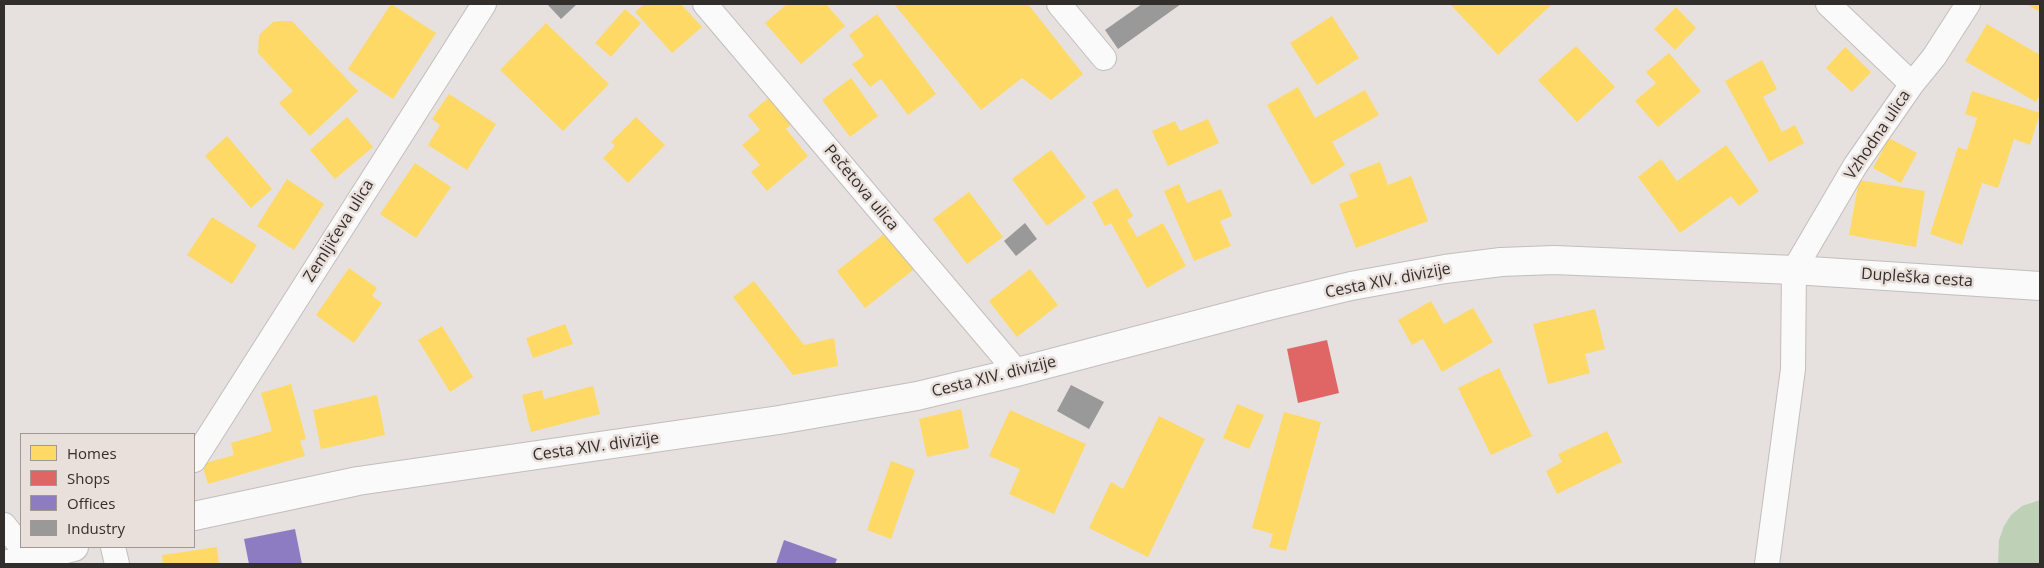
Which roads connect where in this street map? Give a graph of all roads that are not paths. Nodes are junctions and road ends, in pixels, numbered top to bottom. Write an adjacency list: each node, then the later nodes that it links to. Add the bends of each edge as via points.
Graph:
1 (484, 4): 11 (street, Zemljičeva ulica)
2 (705, 4): 10 (street, Pečetova ulica)
3 (1059, 4): 6 (street)
4 (1828, 4): 7 (street)
5 (1968, 4): 7 (street, Vzhodna ulica, via 1934,57)
6 (1104, 58)
7 (1912, 84): 8 (street, Vzhodna ulica, via 1854,166)
8 (1794, 270): 9 (street, Dupleška cesta); 10 (street, Cesta XIV. divizije, via 1554,260 1445,268 1268,306); 18 (street, via 1793,369)
9 (2040, 286)
10 (1017, 372): 12 (street, Cesta XIV. divizije, via 917,396 780,420 358,481)
11 (195, 458)
12 (195, 516)
13 (4, 525): 16 (street)
14 (70, 548): 16 (street)
15 (113, 548): 17 (street)
16 (19, 561)
17 (117, 564)
18 (1767, 564)

